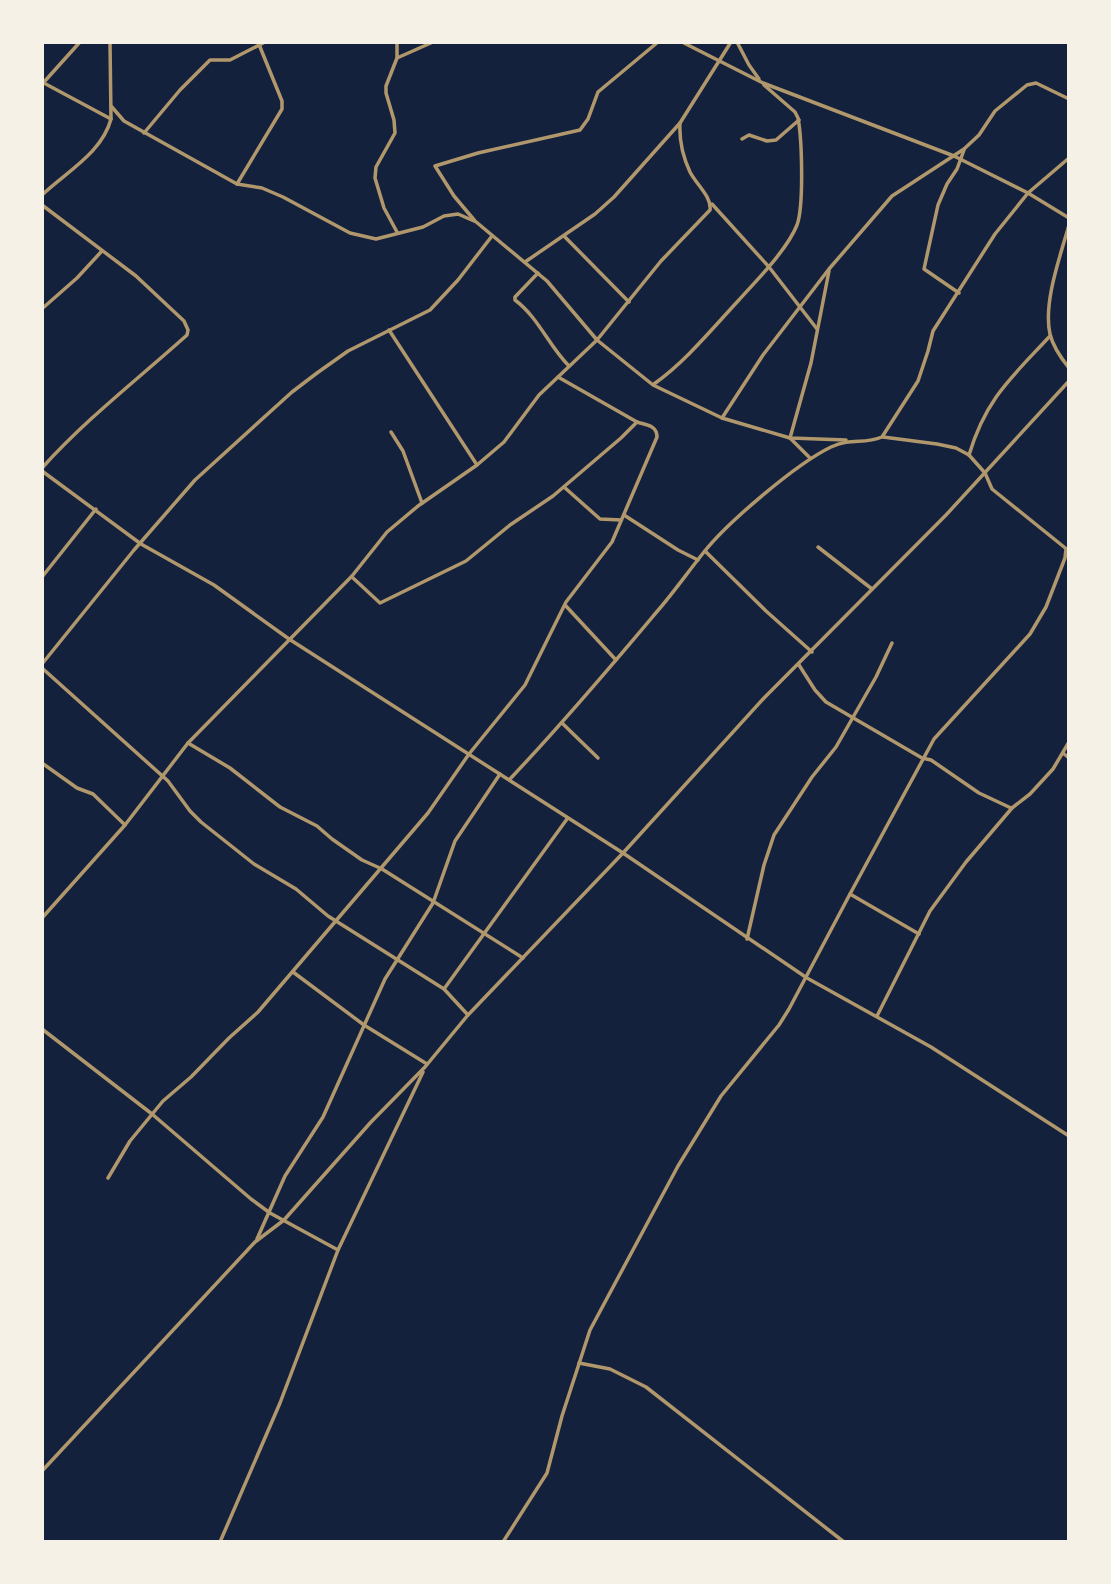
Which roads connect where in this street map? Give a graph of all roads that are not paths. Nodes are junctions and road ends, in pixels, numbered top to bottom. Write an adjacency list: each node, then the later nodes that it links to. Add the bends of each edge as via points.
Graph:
1 (80, 42): 13 (street)
2 (110, 42): 16 (street)
3 (265, 42): 10 (street)
4 (397, 42): 11 (street)
5 (433, 42): 11 (street)
6 (658, 42): 32 (street, via 598,92 580,130 435,166)
7 (682, 42): 12 (street)
8 (731, 42): 12 (street)
9 (737, 42): 14 (street)
10 (259, 44): 20 (street, via 230,60 210,60); 26 (street, via 282,109)
11 (397, 58): 34 (street, via 386,86 395,133 376,167 375,178)
12 (719, 61): 14 (street); 19 (street)
13 (42, 83): 17 (street)
14 (763, 83): 18 (street); 23 (street)
15 (1069, 99): 22 (street, via 1036,83 1027,85 995,111)
16 (111, 106): 17 (street); 20 (street, via 124,121)
17 (111, 118): 28 (street, via 92,151)
18 (799, 120): 21 (street, via 776,139 749,135); 39 (street, via 798,223)
19 (680, 123): 29 (street, via 681,148); 36 (street, via 614,197)
20 (144, 132): 26 (street)
21 (742, 139)
22 (964, 149): 23 (street); 25 (street)
23 (954, 156): 25 (street); 40 (street, via 892,196)
24 (1069, 158): 27 (street)
25 (960, 160): 27 (street); 42 (street, via 938,205 923,269)
26 (237, 184): 34 (street, via 283,197 350,233 376,239)
27 (1028, 193): 31 (street); 42 (street, via 995,234)
28 (42, 195)
29 (710, 203): 39 (street); 43 (street, via 710,210)
30 (42, 205): 37 (street)
31 (1069, 218)
32 (475, 221): 34 (street, via 458,214); 35 (street)
33 (1069, 225): 48 (street, via 1047,313)
34 (397, 232)
35 (492, 236): 38 (street); 47 (street, via 430,310)
36 (564, 236): 38 (street); 43 (street)
37 (101, 251): 44 (street, via 77,278); 64 (street, via 136,276 187,324 187,335 66,441)
38 (525, 262): 41 (street)
39 (769, 267): 45 (street); 54 (street, via 670,373)
40 (829, 269): 45 (street); 46 (street)
41 (538, 273): 49 (street); 50 (street, via 515,300)
42 (959, 293): 58 (street, via 933,331 910,396)
43 (629, 302): 49 (street)
44 (42, 305)
45 (800, 307): 46 (street); 55 (street)
46 (817, 329): 59 (street)
47 (389, 330): 63 (street); 70 (street, via 348,351 292,392 195,480)
48 (1051, 336): 51 (street); 61 (street, via 992,401 977,427)
49 (597, 340): 50 (street); 54 (street)
50 (569, 366): 52 (street)
51 (1069, 368)
52 (558, 377): 56 (street); 63 (street, via 504,442)
53 (1069, 381): 65 (street)
54 (653, 385): 55 (street)
55 (722, 418): 59 (street)
56 (637, 422): 66 (street); 69 (street, via 652,426 657,437)
57 (391, 432): 67 (street)
58 (882, 437): 60 (street); 61 (street, via 937,444)
59 (790, 438): 60 (street); 62 (street)
60 (847, 440): 62 (street)
61 (969, 455): 65 (street)
62 (811, 459): 73 (street, via 766,493)
63 (477, 465): 67 (street)
64 (42, 469): 68 (street)
65 (985, 473): 72 (street, via 992,489); 77 (street)
66 (564, 487): 69 (street, via 600,519); 75 (street, via 466,561 383,602)
67 (422, 503): 75 (street, via 387,532)
68 (96, 509): 70 (street); 76 (street)
69 (623, 517): 74 (street); 78 (street, via 612,542)
70 (141, 544): 79 (street, via 214,585); 84 (street)
71 (818, 547): 77 (street)
72 (1068, 550): 92 (street, via 1030,634 947,722)
73 (705, 551): 74 (street); 81 (street)
74 (698, 560): 82 (street)
75 (352, 576): 79 (street)
76 (42, 577)
77 (872, 590): 81 (street)
78 (565, 605): 82 (street); 90 (street, via 525,685)
79 (289, 639): 88 (street); 90 (street)
80 (892, 643): 85 (street)
81 (812, 652): 83 (street)
82 (616, 660): 86 (street)
83 (799, 665): 85 (street, via 820,696); 101 (street)
84 (42, 666): 96 (street)
85 (852, 717): 92 (street); 109 (street, via 774,835)
86 (562, 723): 91 (street); 97 (street)
87 (1069, 742): 89 (street)
88 (188, 743): 96 (street); 102 (street)
89 (1063, 753): 93 (street); 98 (street)
90 (469, 754): 95 (street); 102 (street)
91 (598, 758)
92 (922, 758): 98 (street); 103 (street)
93 (1069, 758)
94 (42, 763): 100 (street, via 93,794)
95 (500, 774): 97 (street); 104 (street, via 455,841)
96 (162, 776): 100 (street); 106 (street, via 201,822)
97 (509, 780): 99 (street)
98 (1012, 808): 108 (street, via 948,885)
99 (567, 819): 101 (street); 107 (street)
100 (125, 825): 105 (street)
101 (623, 853): 109 (street); 110 (street)
102 (382, 869): 104 (street); 106 (street)
103 (850, 894): 108 (street); 113 (street)
104 (433, 903): 107 (street); 111 (street)
105 (42, 918)
106 (338, 920): 111 (street); 112 (street)
107 (486, 934): 110 (street); 114 (street)
108 (919, 934): 116 (street)
109 (747, 939): 113 (street)
110 (523, 958): 115 (street)
111 (398, 959): 114 (street); 117 (street)
112 (293, 972): 117 (street); 120 (street)
113 (807, 978): 116 (street); 127 (street, via 779,1025 721,1096 678,1166 590,1330)
114 (444, 989): 115 (street)
115 (468, 1015): 119 (street)
116 (877, 1017): 121 (street)
117 (364, 1025): 119 (street); 123 (street, via 323,1117 285,1176)
118 (42, 1029): 120 (street)
119 (426, 1066): 124 (street); 126 (street)
120 (152, 1114): 122 (street); 123 (street)
121 (1069, 1136)
122 (108, 1178)
123 (270, 1213): 124 (street); 125 (street)
124 (284, 1220): 125 (street); 126 (street)
125 (255, 1242): 128 (street)
126 (338, 1250): 129 (street)
127 (579, 1363): 130 (street, via 547,1473); 131 (street, via 610,1369 646,1387)
128 (42, 1471)
129 (220, 1542)
130 (503, 1542)
131 (844, 1542)

